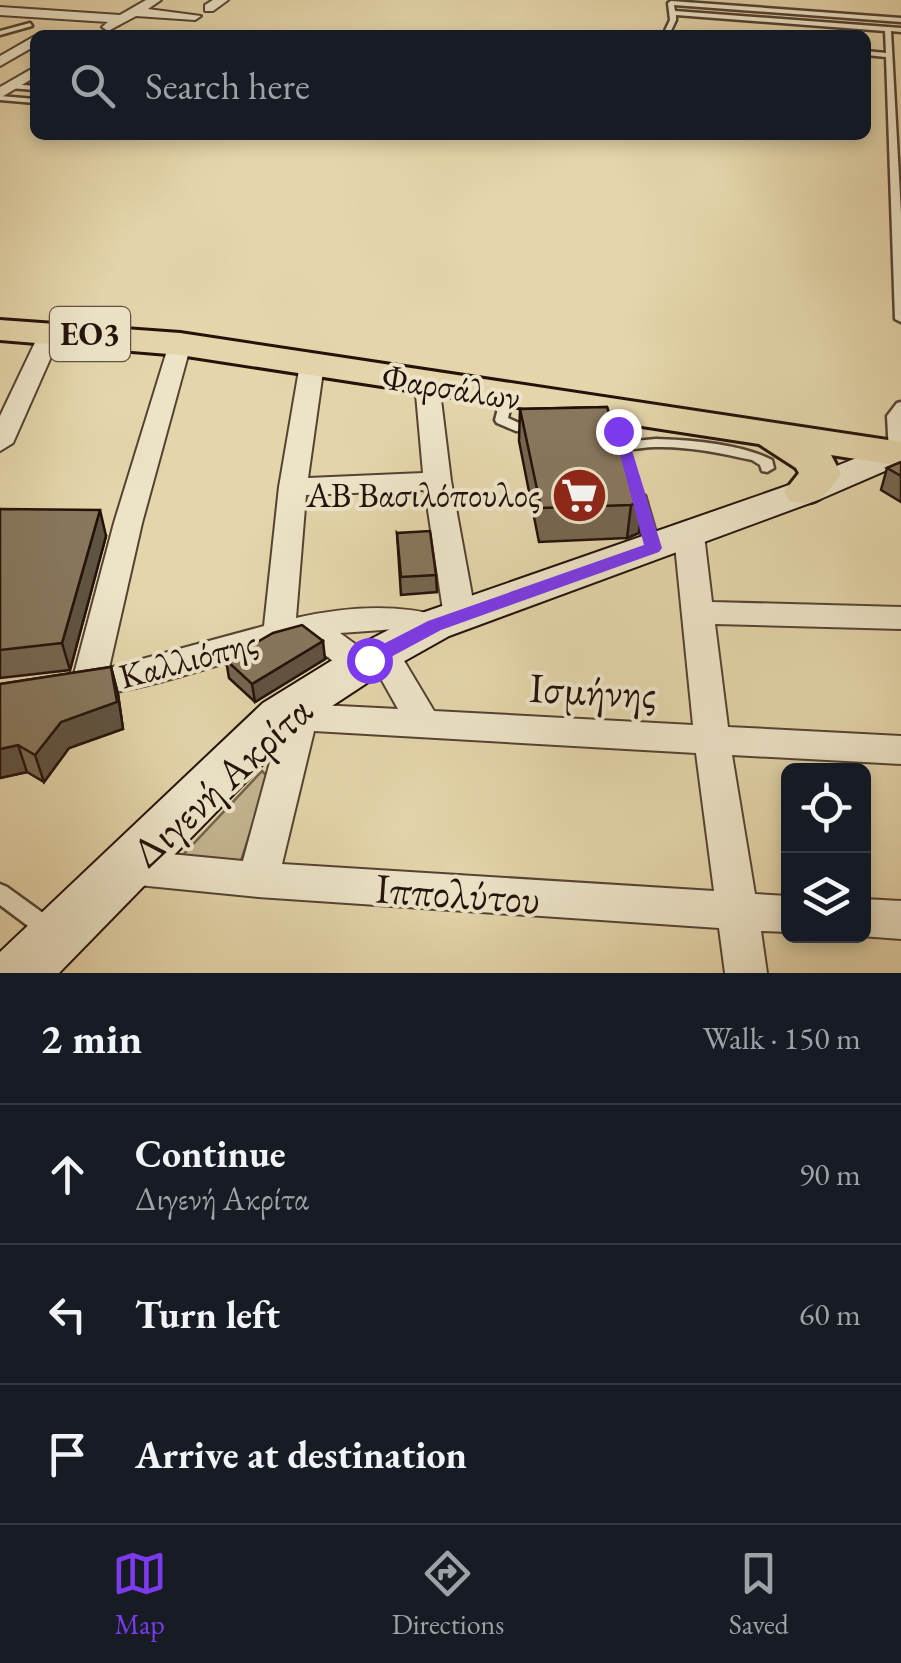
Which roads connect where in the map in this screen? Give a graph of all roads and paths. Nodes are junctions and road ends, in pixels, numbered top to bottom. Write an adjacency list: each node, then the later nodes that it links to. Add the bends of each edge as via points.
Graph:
1 (82, 0): 5 (street)
2 (152, 2): 6 (street)
3 (0, 11): 5 (street)
4 (674, 13): 7 (lane, via 671,3); 8 (lane); 12 (lane)
5 (64, 15): 6 (street); 9 (street)
6 (128, 16): 10 (street); 11 (street, via 195,16)
7 (901, 20)
8 (888, 29): 13 (lane); 19 (lane)
9 (37, 30)
10 (104, 30)
11 (171, 30)
12 (668, 30)
13 (901, 30)
14 (30, 33): 17 (street)
15 (30, 33): 17 (street)
16 (30, 35): 20 (street)
17 (0, 36)
18 (871, 53): 19 (lane)
19 (890, 55): 25 (lane)
20 (0, 62)
21 (30, 74): 23 (street)
22 (30, 89): 23 (lane)
23 (4, 92): 24 (lane)
24 (30, 100)
25 (901, 319)
26 (0, 330): 27 (main road, Φαρσάλων / ΕΟ3)
27 (51, 332): 28 (main road, Φαρσάλων / ΕΟ3); 35 (street)
28 (180, 344): 29 (main road, Φαρσάλων / ΕΟ3); 44 (street)
29 (312, 364): 30 (main road, Φαρσάλων / ΕΟ3); 41 (street)
30 (427, 383): 31 (main road, Φαρσάλων / ΕΟ3); 40 (street)
31 (507, 396): 33 (lane, via 501,420); 34 (main road, Φαρσάλων / ΕΟ3)
32 (901, 406): 37 (lane, via 893,416)
33 (546, 429)
34 (618, 429): 36 (main road, Φαρσάλων / ΕΟ3); 38 (lane)
35 (0, 443)
36 (766, 451): 37 (main road, Φαρσάλων / ΕΟ3); 42 (main road, via 814,461 820,474)
37 (898, 454): 42 (main road, Διγενή Ακρίτα)
38 (628, 463)
39 (633, 480): 45 (lane)
40 (437, 481): 41 (street); 48 (street)
41 (294, 487): 49 (street)
42 (806, 492): 45 (main road, Διγενή Ακρίτα)
43 (92, 523): 44 (street)
44 (128, 523): 49 (street, Καλλιόπης, via 72,686)
45 (671, 541): 46 (street); 48 (main road, Διγενή Ακρίτα)
46 (699, 612): 47 (street); 53 (street)
47 (901, 618)
48 (447, 621): 49 (street, Καλλιόπης, via 384,618); 50 (main road, Διγενή Ακρίτα)
49 (295, 631): 50 (street)
50 (371, 658): 51 (main road, Διγενή Ακρίτα); 52 (street)
51 (290, 717): 52 (street, Ισμήνης); 55 (main road, Διγενή Ακρίτα); 56 (street)
52 (424, 726): 53 (street, Ισμήνης)
53 (712, 741): 54 (street, Ισμήνης); 58 (street)
54 (901, 750)
55 (128, 867): 56 (street, Ιππολύτου); 62 (main road, Διγενή Ακρίτα)
56 (258, 880): 58 (street, Ιππολύτου)
57 (1, 894): 62 (lane)
58 (738, 910): 59 (street, Ιππολύτου); 64 (street)
59 (781, 913)
60 (871, 918): 61 (street)
61 (901, 920)
62 (57, 936): 63 (main road, Διγενή Ακρίτα)
63 (19, 973)
64 (746, 973)

